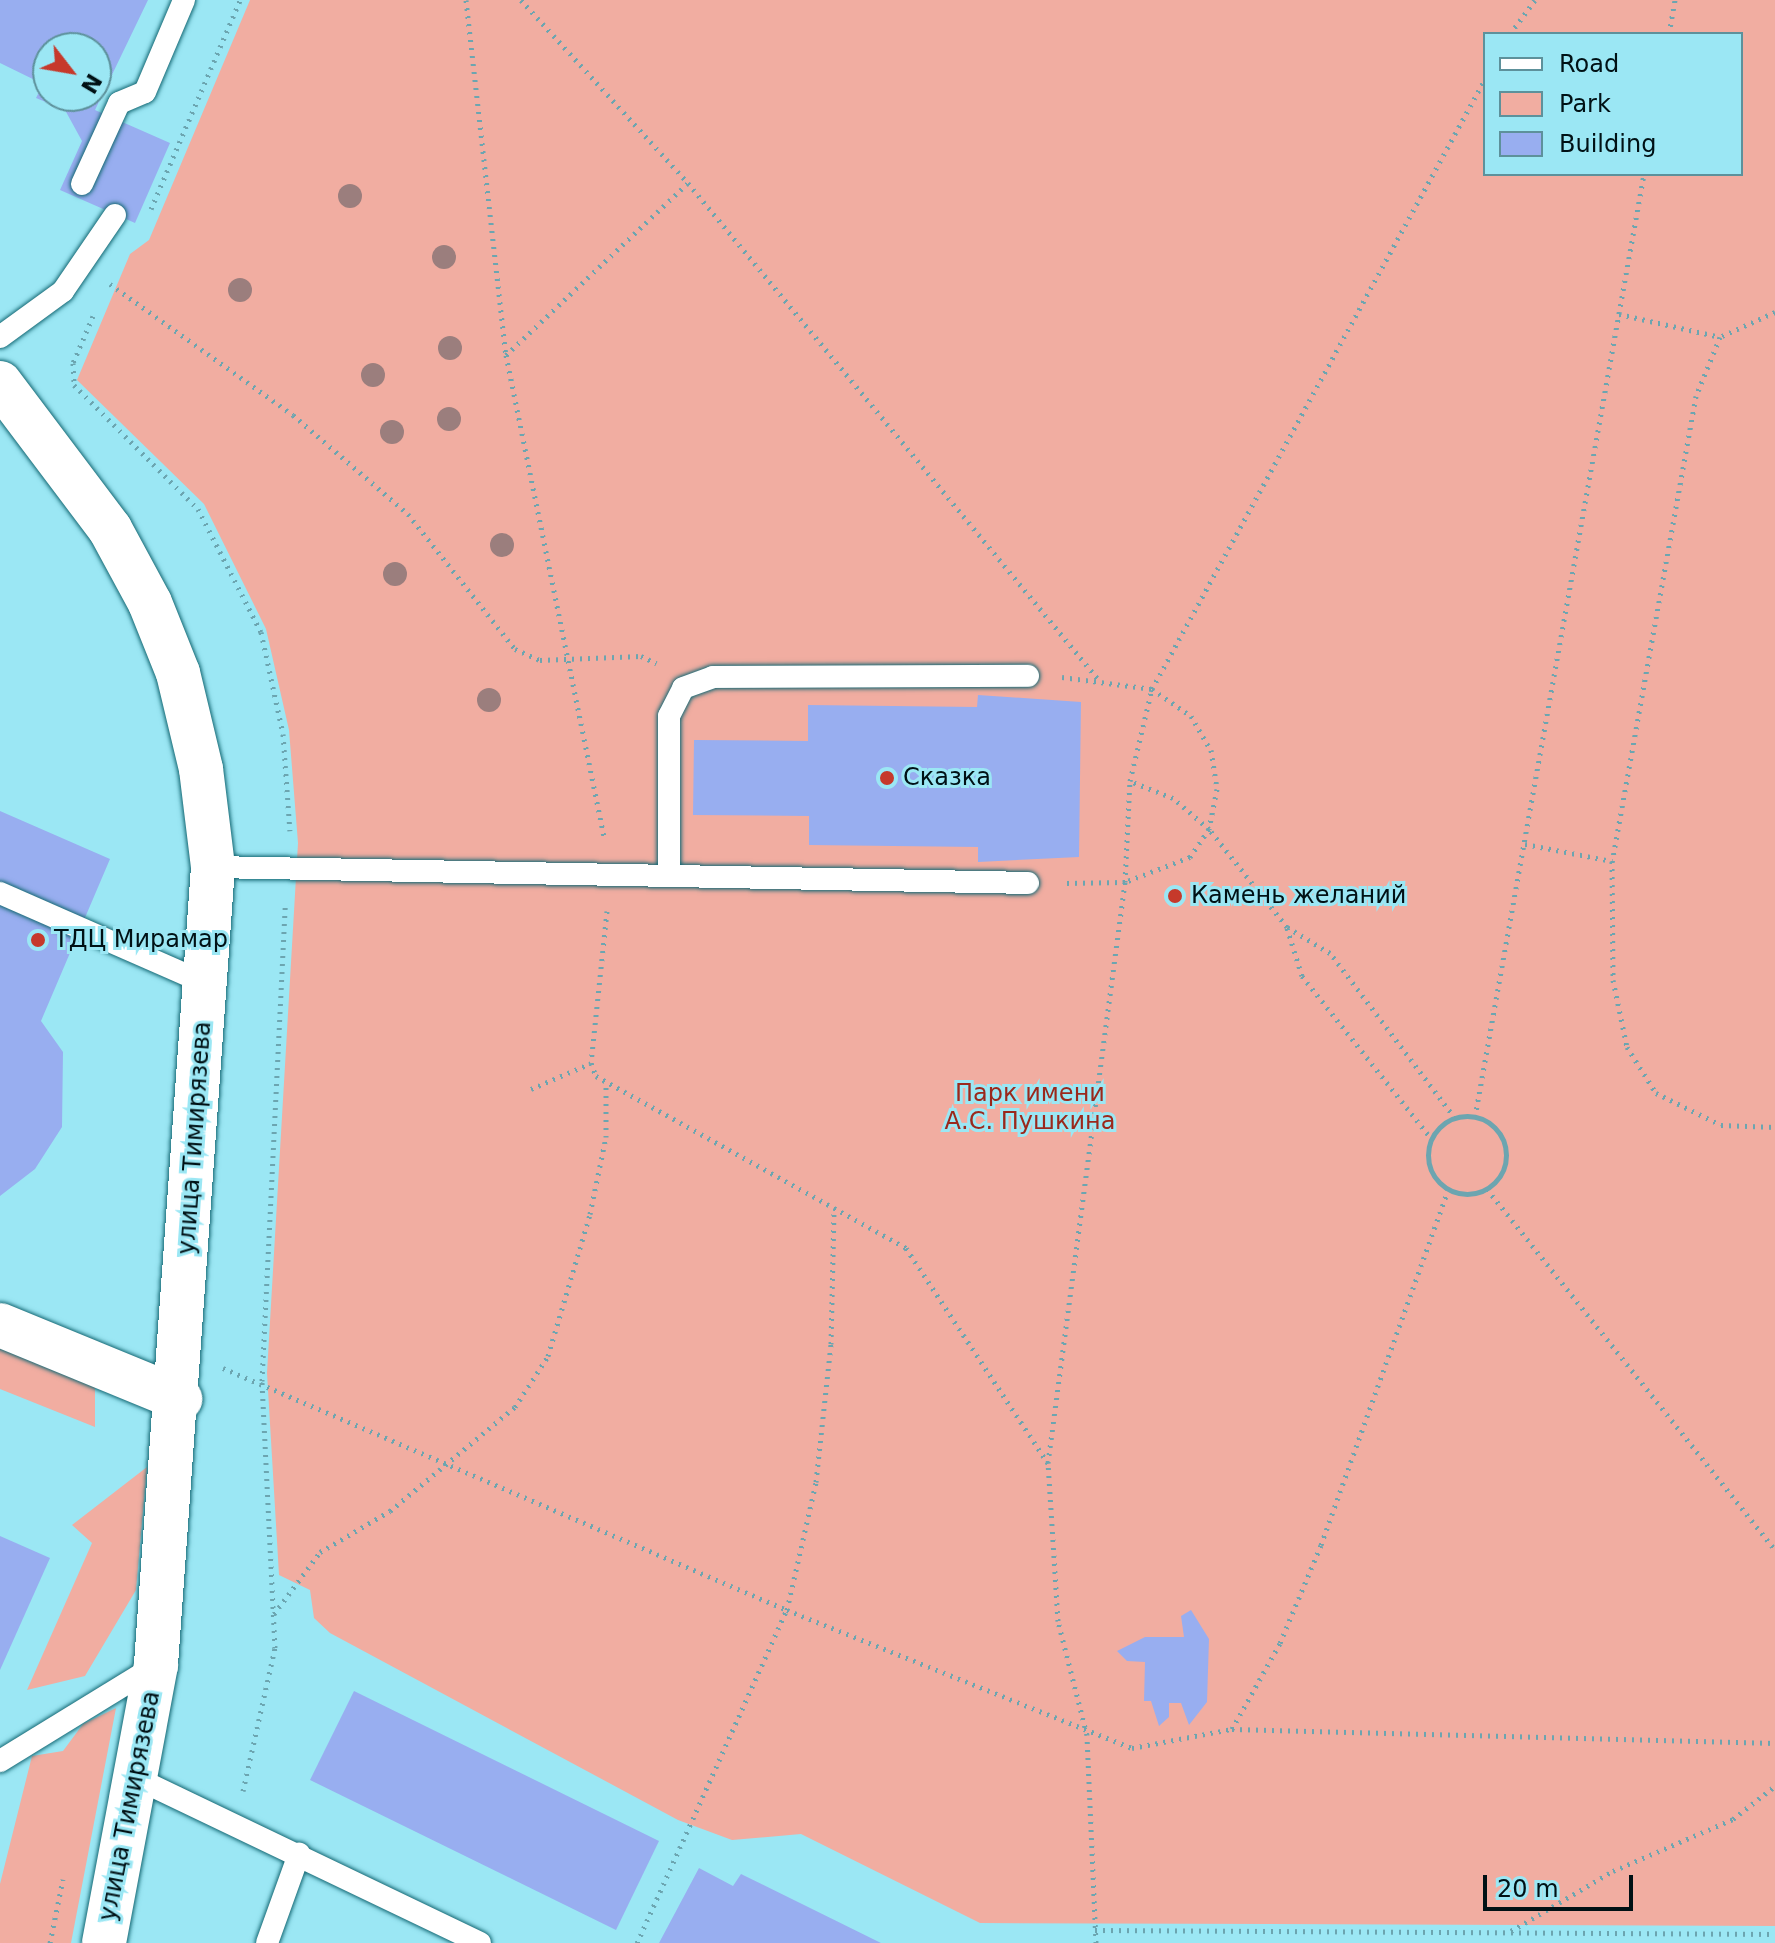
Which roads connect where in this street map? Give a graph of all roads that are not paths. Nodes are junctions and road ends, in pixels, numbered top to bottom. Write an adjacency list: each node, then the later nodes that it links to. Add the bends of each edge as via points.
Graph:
1 (184, 0): 2 (lane, via 145,92 119,103)
2 (82, 184)
3 (115, 215): 4 (lane, via 63,291)
4 (0, 337)
5 (0, 383): 7 (street, улица Тимирязева, via 110,529 150,603 178,673 201,769)
6 (1028, 676): 8 (lane, via 713,677 683,688 669,716)
7 (213, 867): 8 (lane); 11 (street, улица Тимирязева)
8 (669, 874): 9 (lane)
9 (1028, 883)
10 (0, 893): 11 (lane)
11 (207, 984): 13 (street, улица Тимирязева)
12 (0, 1325): 13 (street)
13 (180, 1399): 14 (street, улица Тимирязева)
14 (156, 1665): 15 (lane); 16 (street, улица Тимирязева)
15 (0, 1761)
16 (140, 1780): 17 (lane); 18 (street, улица Тимирязева)
17 (299, 1854): 19 (lane); 20 (lane)
18 (104, 1943)
19 (267, 1943)
20 (480, 1943)

